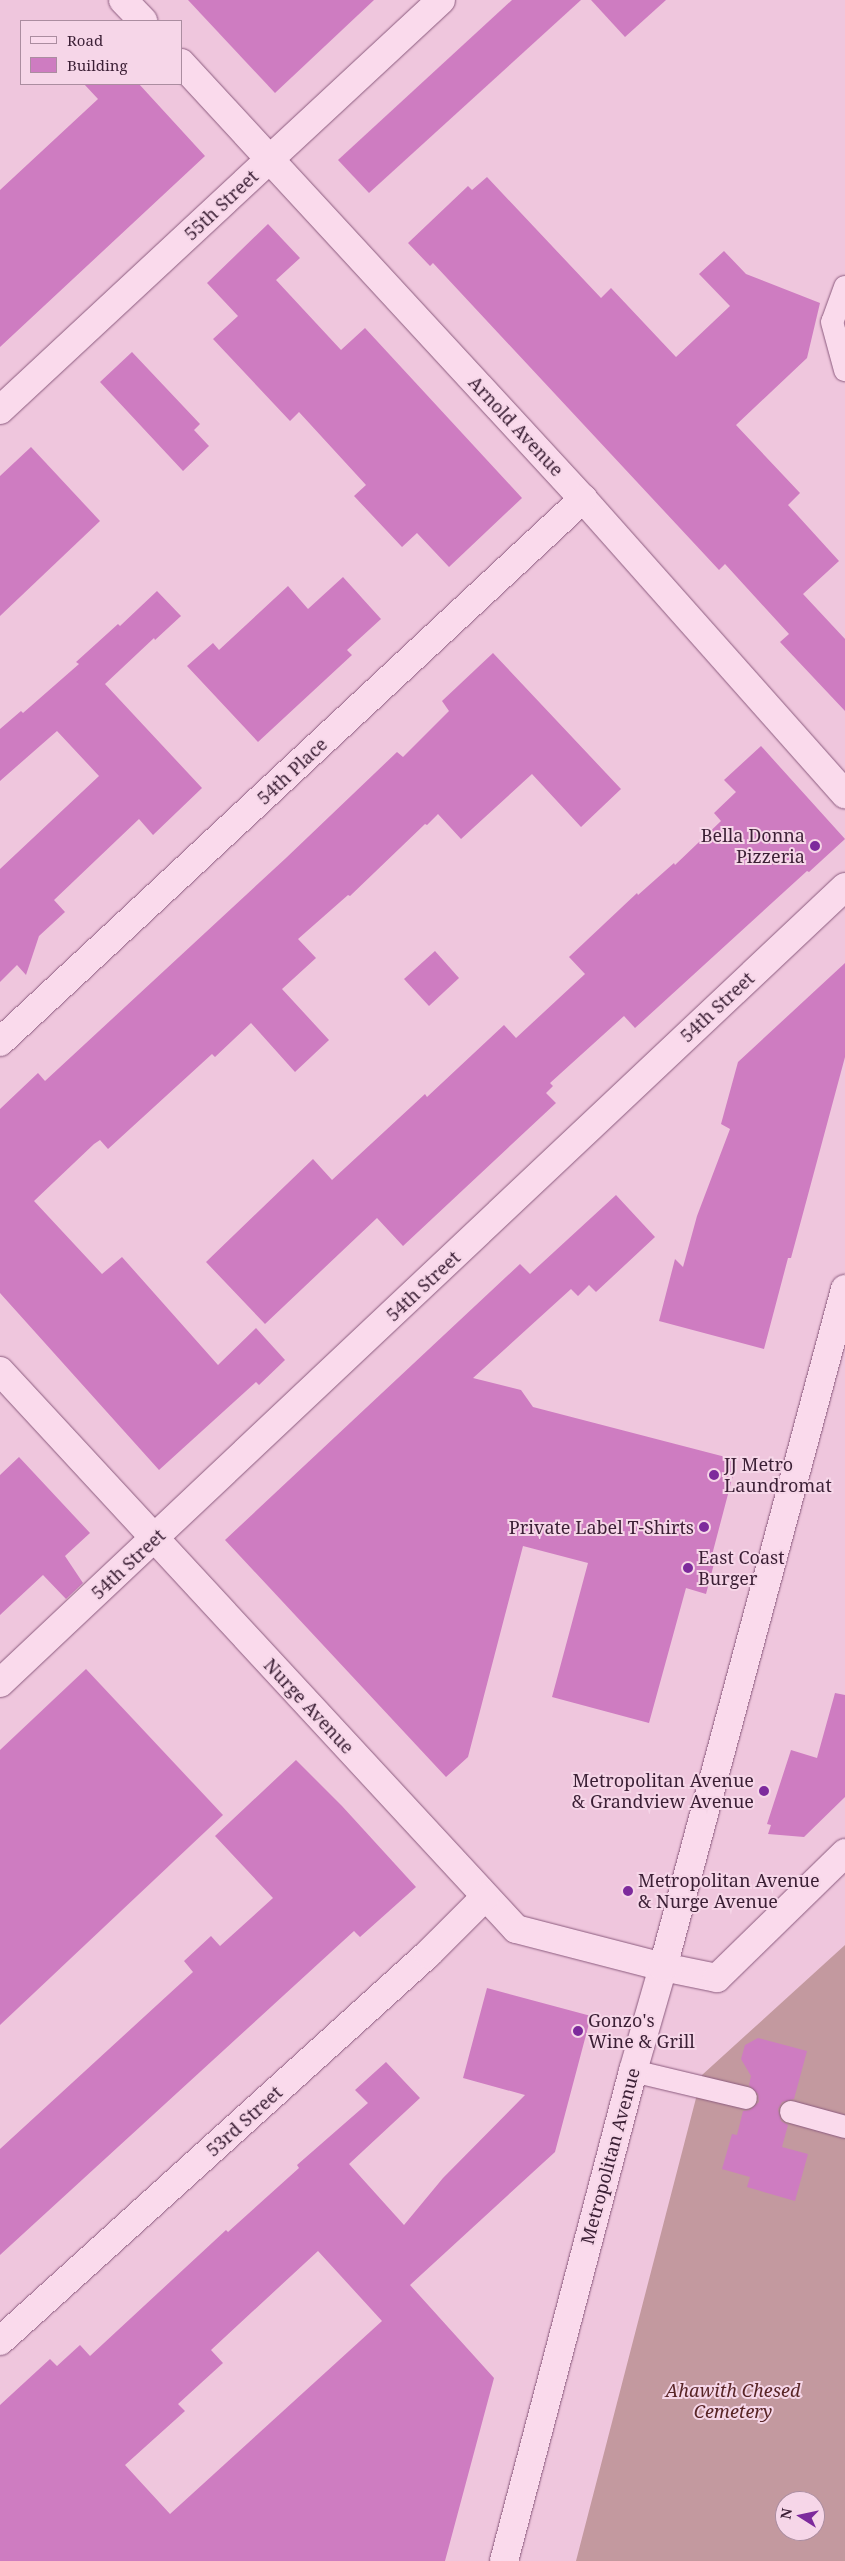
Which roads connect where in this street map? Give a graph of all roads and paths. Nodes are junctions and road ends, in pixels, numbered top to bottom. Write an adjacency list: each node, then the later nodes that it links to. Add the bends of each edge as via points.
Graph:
1 (123, 0): 3 (street)
2 (441, 0): 5 (street, 55th Street)
3 (142, 20)
4 (182, 63): 5 (street, Arnold Avenue)
5 (270, 159): 8 (street, 55th Street); 9 (street, Arnold Avenue)
6 (845, 287): 7 (lane, via 832,322)
7 (845, 370)
8 (0, 410)
9 (583, 499): 10 (street, Arnold Avenue); 12 (street, 54th Place)
10 (845, 794)
11 (845, 887): 15 (street, 54th Street)
12 (0, 1042)
13 (845, 1288): 19 (street, Metropolitan Avenue)
14 (0, 1371): 15 (street, Nurge Avenue)
15 (155, 1539): 16 (street, 54th Street); 18 (street, Nurge Avenue)
16 (0, 1683)
17 (845, 1853): 19 (street, Nurge Avenue, via 717,1978)
18 (485, 1896): 19 (street, Nurge Avenue, via 516,1929); 24 (street, 53rd Street, via 428,1954)
19 (663, 1967): 20 (street, Metropolitan Avenue)
20 (633, 2071): 21 (lane); 25 (street, Metropolitan Avenue)
21 (746, 2098)
22 (791, 2112): 23 (lane)
23 (845, 2127)
24 (0, 2341)
25 (504, 2561)

